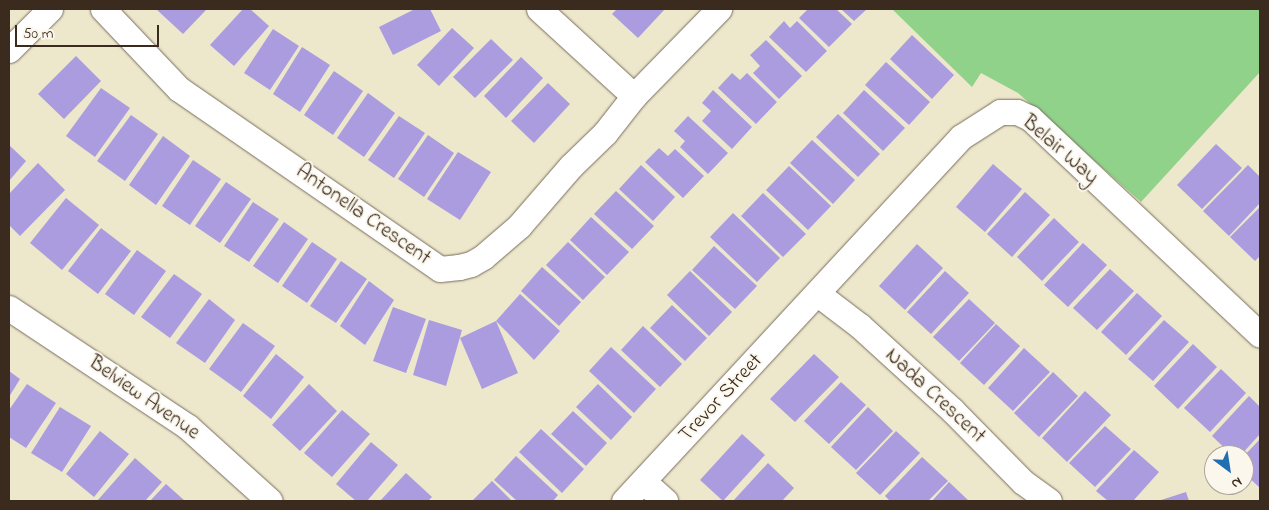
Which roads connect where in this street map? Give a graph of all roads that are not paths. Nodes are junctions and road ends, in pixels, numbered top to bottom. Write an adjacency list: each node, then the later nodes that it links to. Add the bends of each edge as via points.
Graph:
1 (50, 9): 5 (street)
2 (103, 9): 6 (street, Antonella Crescent, via 180,89 440,268 471,264 499,244 605,133)
3 (539, 9): 6 (street)
4 (719, 9): 6 (street, Antonella Crescent)
5 (9, 50)
6 (634, 96)
7 (818, 294): 9 (street, Belair Way, via 961,138 1000,112 1017,112 1030,118); 10 (street, Trevor Street); 14 (street, Nada Crescent, via 860,326 952,410 1023,482)
8 (9, 308): 11 (street, Belview Avenue, via 188,427 216,450)
9 (1260, 335)
10 (643, 481): 12 (street, Trevor Street); 13 (street)
11 (259, 498)
12 (624, 501)
13 (665, 501)
14 (1049, 501)

